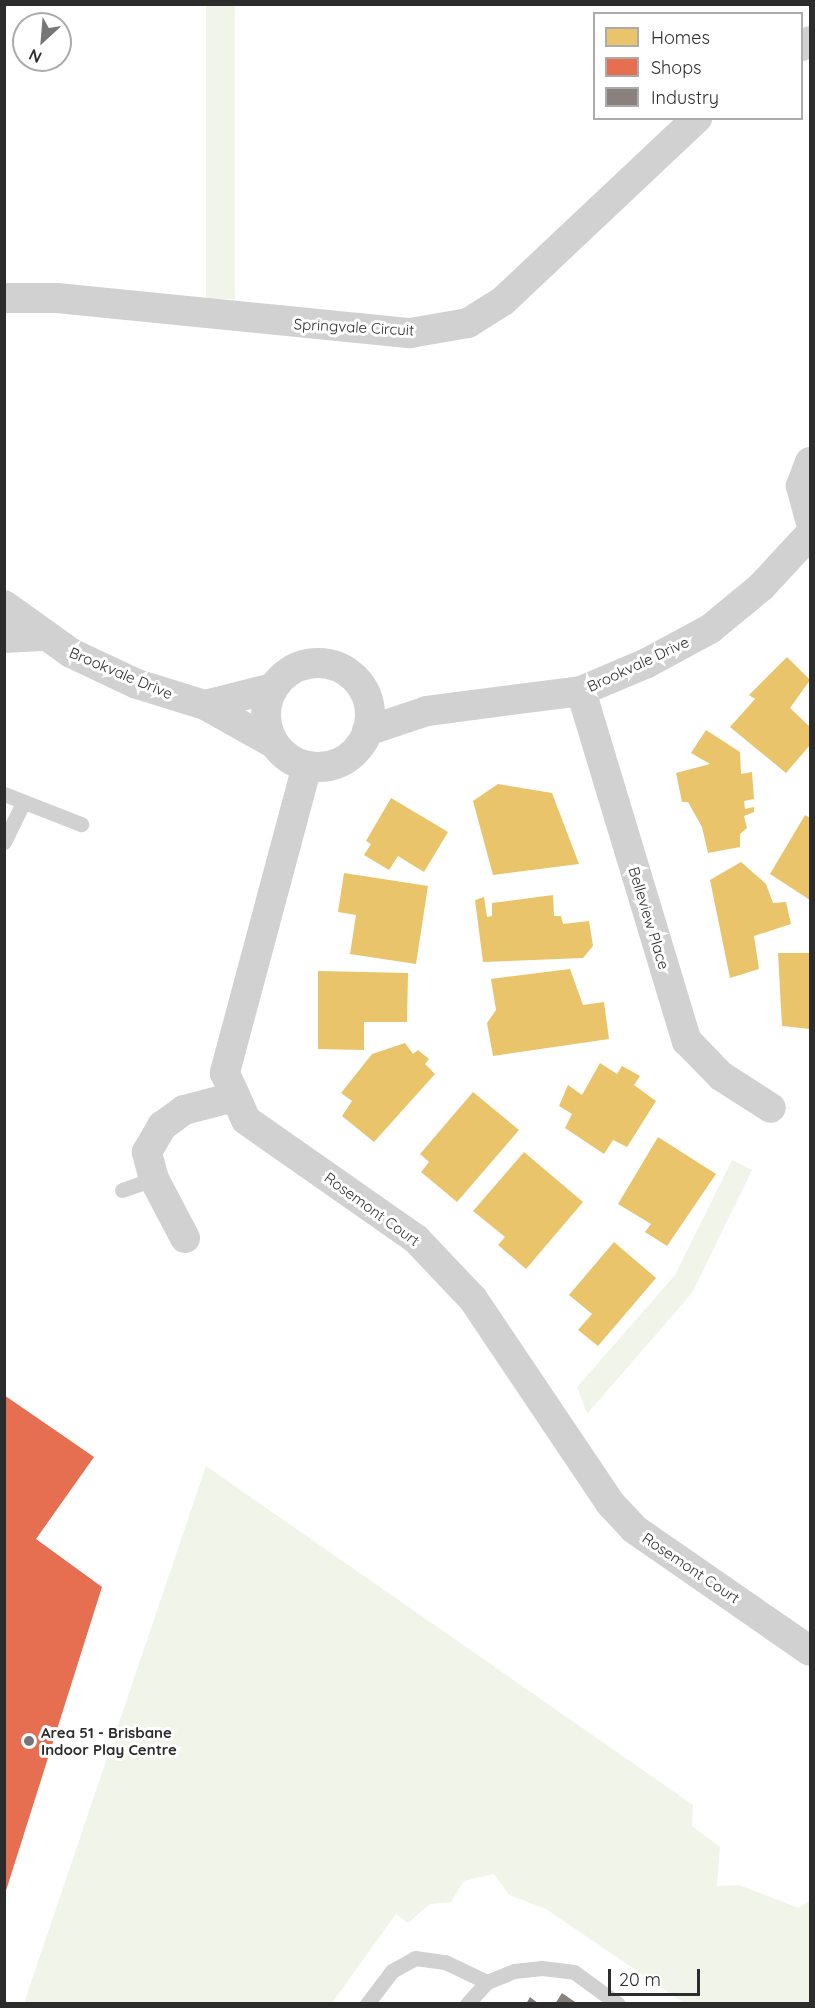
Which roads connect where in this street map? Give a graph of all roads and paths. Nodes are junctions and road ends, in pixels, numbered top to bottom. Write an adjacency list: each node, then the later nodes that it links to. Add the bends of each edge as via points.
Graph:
1 (695, 120): 2 (street, Springvale Circuit, via 503,301 468,324 410,333 57,298)
2 (4, 298)
3 (810, 462): 4 (street, via 801,486)
4 (810, 519)
5 (810, 534): 10 (street, Brookvale Drive, via 761,587 710,629)
6 (4, 604): 7 (street, Brookvale Drive)
7 (41, 636): 8 (street, Brookvale Drive); 12 (street, Brookvale Drive, via 137,684)
8 (4, 638)
9 (273, 688): 11 (street, via 285,674 318,663 350,675); 12 (street); 15 (street, via 265,718)
10 (580, 691): 13 (street, Brookvale Drive); 22 (street, Belleview Place, via 687,1041 721,1076)
11 (364, 692): 13 (street, Brookvale Drive); 14 (street)
12 (205, 705): 15 (street, Brookvale Drive)
13 (427, 711): 14 (street, Brookvale Drive)
14 (367, 731): 16 (street, via 347,758 331,766)
15 (273, 743): 16 (street, via 290,760)
16 (307, 766): 21 (street, Rosemont Court, via 249,998 230,1046 225,1073)
17 (4, 794): 18 (lane)
18 (22, 805): 19 (lane); 20 (lane)
19 (81, 824)
20 (4, 842)
21 (234, 1097): 23 (street, via 184,1110 162,1126 147,1152); 26 (street, Rosemont Court, via 246,1120 416,1239 473,1299 610,1503 634,1529)
22 (771, 1108)
23 (154, 1179): 24 (lane); 25 (street)
24 (122, 1190)
25 (185, 1238)
26 (810, 1651)
27 (487, 1982): 28 (lane, via 446,1962 415,1958 392,1971); 29 (lane); 30 (lane, via 514,1971 574,1972)
28 (368, 2004)
29 (467, 2004)
30 (618, 2004)

